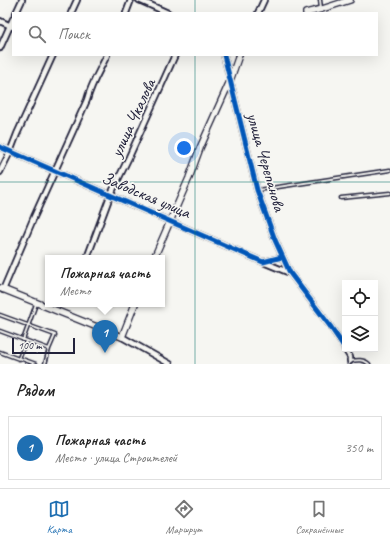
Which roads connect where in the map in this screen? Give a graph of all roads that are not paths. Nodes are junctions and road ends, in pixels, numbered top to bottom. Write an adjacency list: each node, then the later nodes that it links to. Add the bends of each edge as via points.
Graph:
1 (22, 0): 9 (street)
2 (77, 0): 10 (street)
3 (131, 0): 11 (street)
4 (139, 0): 12 (street)
5 (264, 0): 13 (street)
6 (320, 0): 8 (lane)
7 (350, 0): 8 (street)
8 (322, 9): 14 (street)
9 (16, 12)
10 (71, 12)
11 (126, 12)
12 (166, 12)
13 (258, 12)
14 (310, 12)
15 (0, 21): 16 (street)
16 (12, 26): 17 (street)
17 (0, 48)
18 (52, 56): 25 (street)
19 (107, 56): 27 (street)
20 (175, 56): 31 (street, улица Чкалова)
21 (224, 56): 23 (street, улица Черепанова)
22 (239, 56): 23 (street)
23 (230, 81): 29 (street, улица Черепанова); 33 (street)
24 (0, 147): 25 (street, Заводская улица)
25 (10, 152): 27 (street, Заводская улица); 28 (street)
26 (390, 170): 29 (lane)
27 (54, 171): 31 (street, Заводская улица); 39 (street)
28 (0, 172)
29 (257, 190): 36 (street, улица Черепанова)
30 (390, 193): 32 (lane)
31 (110, 196): 33 (street, Заводская улица); 34 (street, улица Чкалова)
32 (341, 198)
33 (170, 221): 35 (street); 37 (street, Заводская улица)
34 (88, 255)
35 (155, 255)
36 (282, 257): 37 (street); 38 (street, улица Черепанова)
37 (263, 262): 38 (street, Заводская улица)
38 (290, 273): 49 (street)
39 (2, 289): 40 (street)
40 (36, 302): 41 (street); 45 (lane)
41 (45, 306)
42 (48, 307): 47 (street)
43 (134, 307): 47 (street)
44 (0, 315): 45 (lane)
45 (28, 325): 48 (lane); 50 (lane, via 55,335)
46 (0, 331): 48 (lane)
47 (122, 337): 57 (street)
48 (24, 341): 50 (lane); 53 (lane)
49 (342, 344)
50 (49, 349): 56 (lane)
51 (0, 352): 53 (lane)
52 (347, 352): 54 (street)
53 (19, 358): 55 (lane)
54 (350, 362): 58 (lane, via 364,361)
55 (36, 364)
56 (44, 364)
57 (170, 364)
58 (369, 364)

